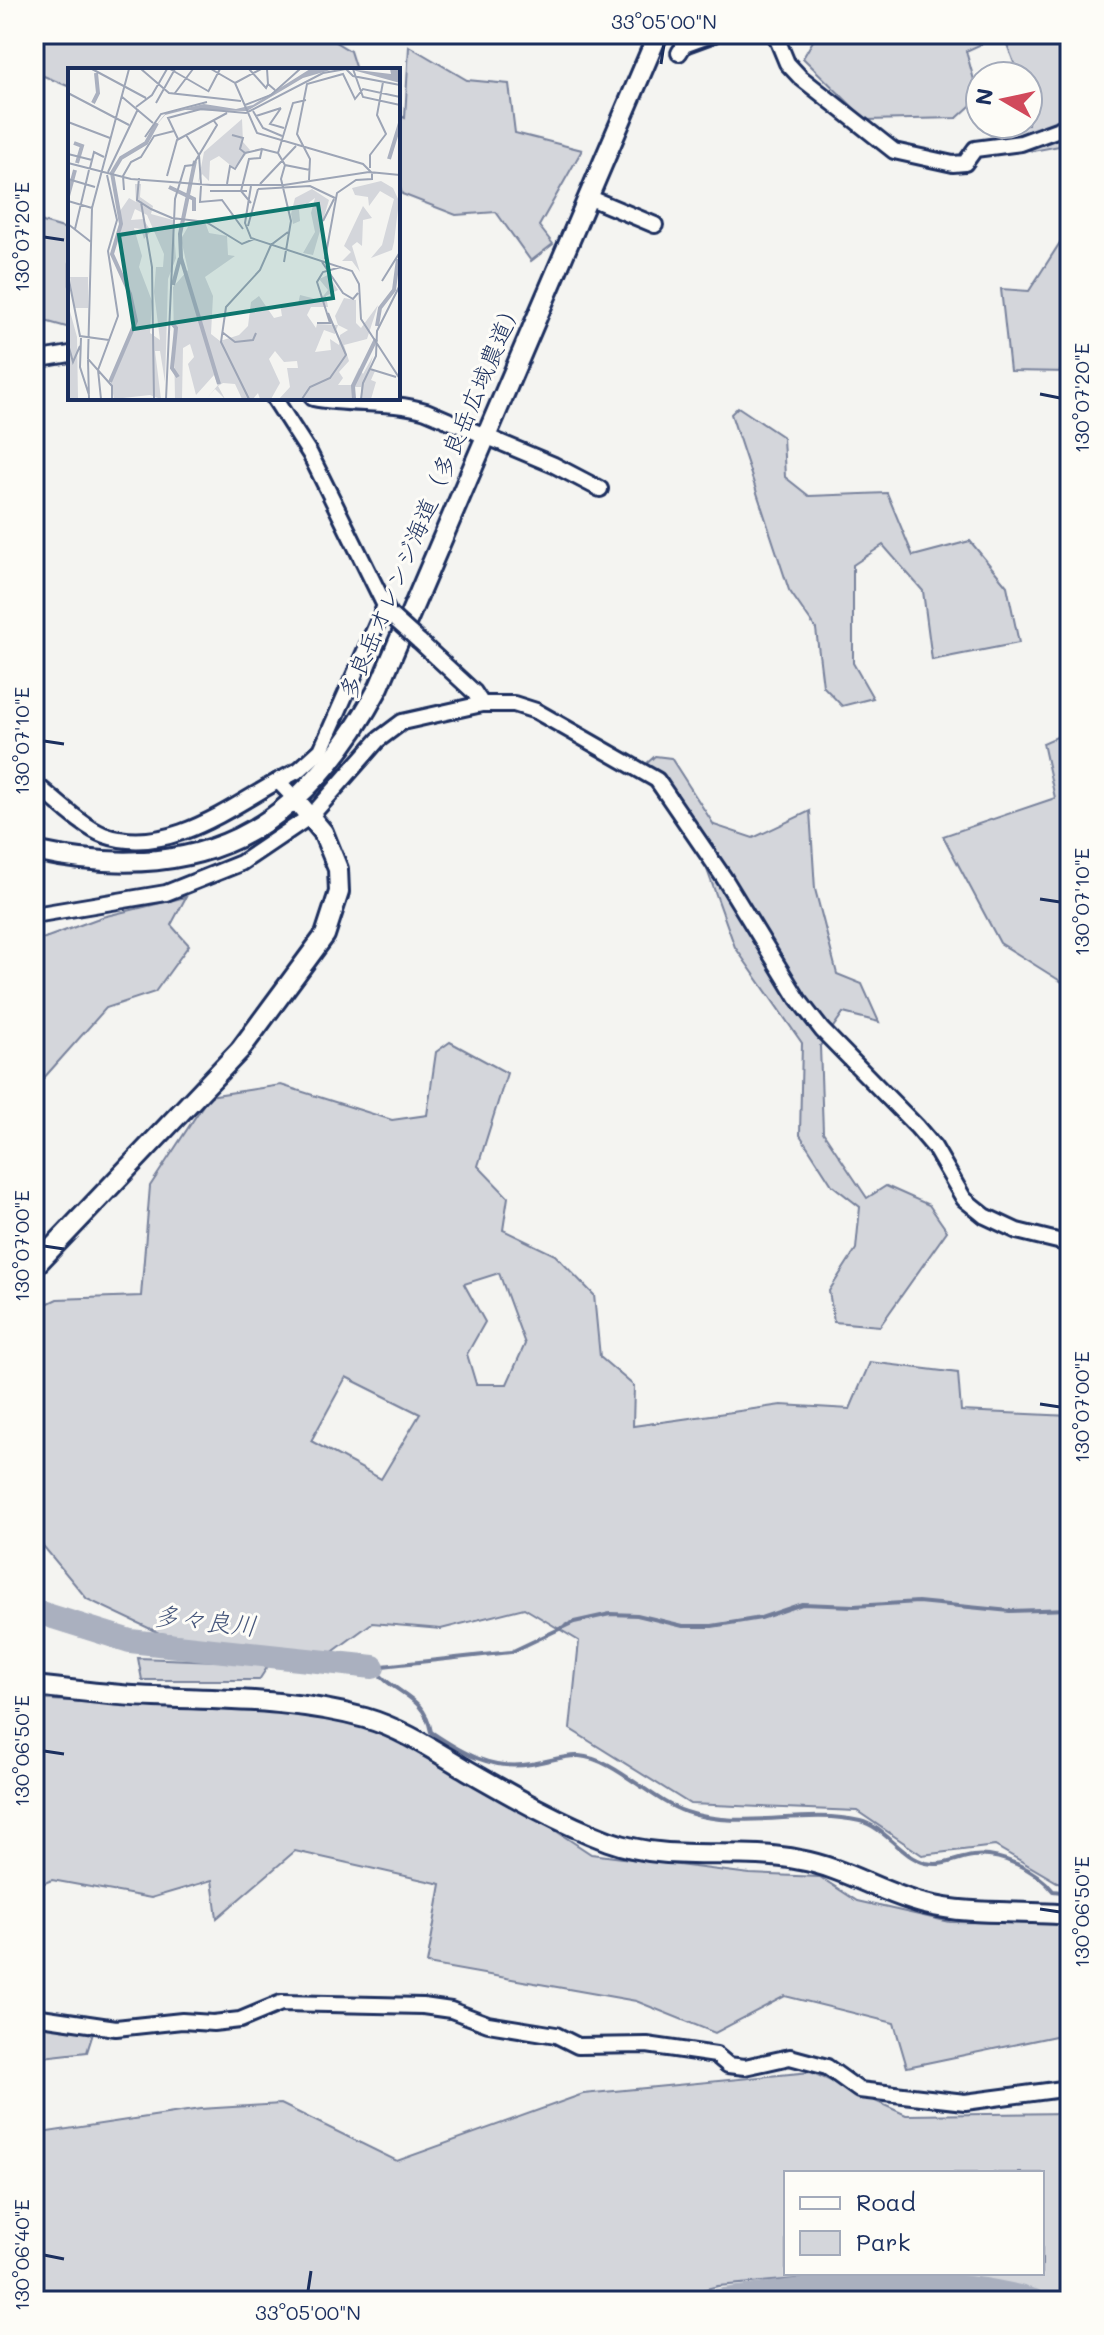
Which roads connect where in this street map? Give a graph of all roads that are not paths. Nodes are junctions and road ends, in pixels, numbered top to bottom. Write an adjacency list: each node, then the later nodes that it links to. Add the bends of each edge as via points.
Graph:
1 (658, 34): 6 (street, 多良岳オレンジ海道（多良岳広域農道）)
2 (714, 34): 4 (street)
3 (775, 34): 5 (street, via 787,63 800,77 907,156 965,163 975,149 1021,143)
4 (680, 46)
5 (1070, 125)
6 (588, 197): 7 (street); 12 (street, 多良岳オレンジ海道（多良岳広域農道）)
7 (655, 225)
8 (68, 354): 9 (street)
9 (34, 360)
10 (275, 400): 14 (street, via 310,454)
11 (322, 400): 12 (street, via 404,404)
12 (485, 439): 13 (street); 18 (street, 多良岳オレンジ海道（多良岳広域農道）, via 379,687 342,751)
13 (600, 489)
14 (386, 611): 15 (street, bridge); 16 (street, via 321,750)
15 (482, 704): 19 (street, via 402,722 378,740); 22 (street, via 514,704 536,711 657,780 798,999 934,1147 964,1199 1017,1231)
16 (278, 781): 17 (street, via 185,832 146,840 104,835); 18 (street)
17 (34, 783)
18 (296, 800): 19 (street); 20 (street, 多良岳オレンジ海道（多良岳広域農道）, via 222,845 162,862 87,863)
19 (312, 815): 21 (street, via 241,863 166,893); 23 (street, via 338,869 339,892 317,948 240,1050)
20 (34, 851)
21 (34, 915)
22 (1070, 1244)
23 (34, 1267)
24 (34, 1686): 25 (street, via 152,1697 257,1699 328,1709 398,1731 523,1802 633,1850 799,1860 844,1871 884,1892 927,1905)
25 (1070, 1915)
26 (34, 2016): 27 (street, via 116,2028 240,2020 281,2003 423,2006 556,2035 578,2046 647,2045 716,2055 728,2065 745,2067 790,2057 827,2067 859,2090 965,2102)
27 (1070, 2088)

